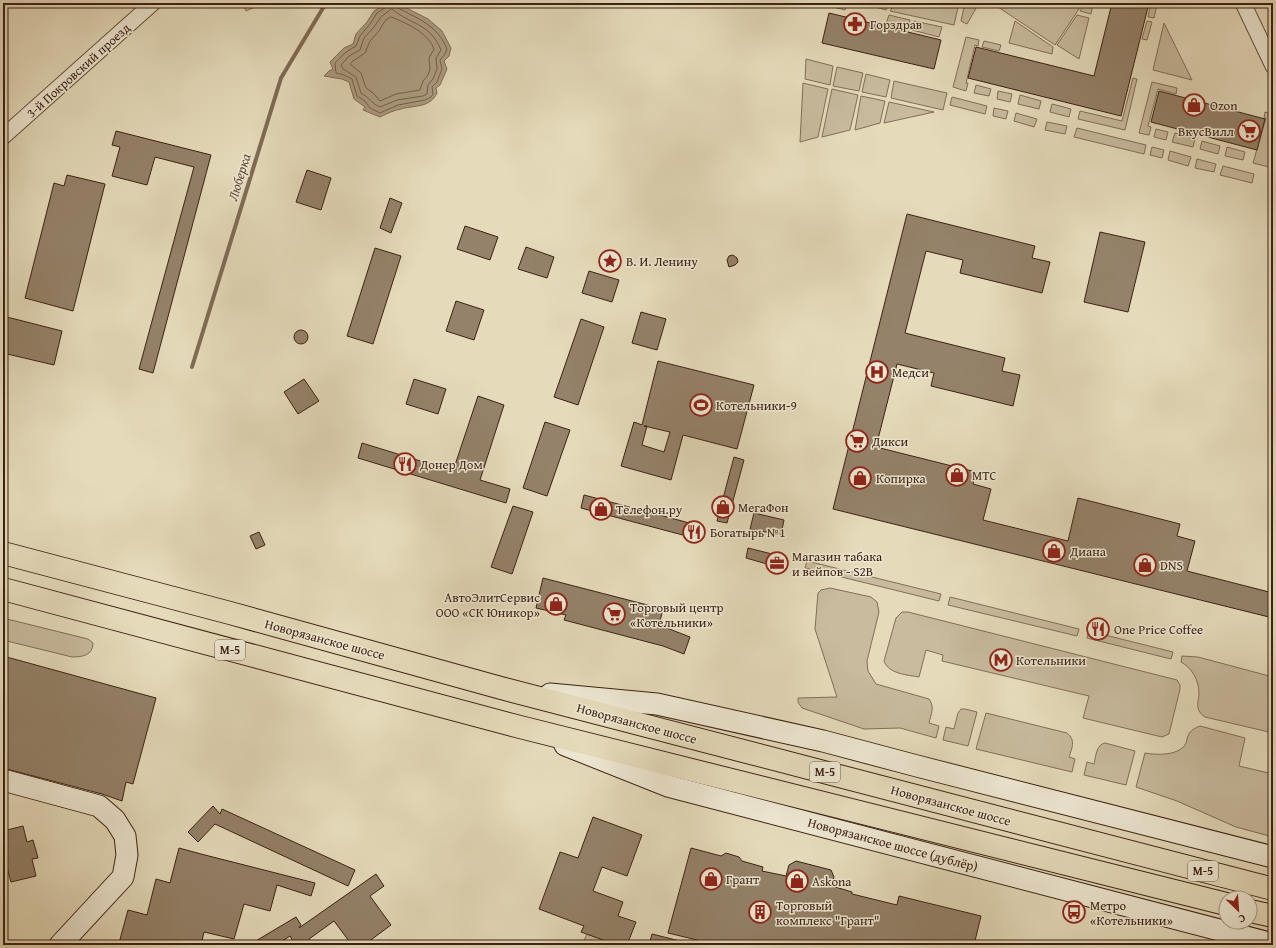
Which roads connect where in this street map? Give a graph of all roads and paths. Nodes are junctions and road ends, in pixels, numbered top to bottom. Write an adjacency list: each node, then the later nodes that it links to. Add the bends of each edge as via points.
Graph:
1 (153, 3): 4 (street, 3-й Покровский проезд)
2 (1243, 3): 3 (street)
3 (1273, 66)
4 (3, 137)
5 (3, 553): 7 (highway, Новорязанское шоссе / М-5)
6 (3, 589): 8 (highway, М-5)
7 (517, 691): 10 (main road, via 658,704 823,741); 11 (highway, Новорязанское шоссе / М-5)
8 (520, 727): 12 (highway, М-5); 16 (main road, Новорязанское шоссе (дублёр), via 668,786)
9 (3, 780): 18 (main road, via 99,806 114,820 124,836 127,855 122,877)
10 (1271, 857)
11 (1273, 889)
12 (1218, 902)
13 (1258, 913): 14 (highway)
14 (1273, 916)
15 (1273, 931): 16 (street)
16 (1247, 937): 17 (main road, Новорязанское шоссе (дублёр))
17 (1273, 944)
18 (60, 945)

